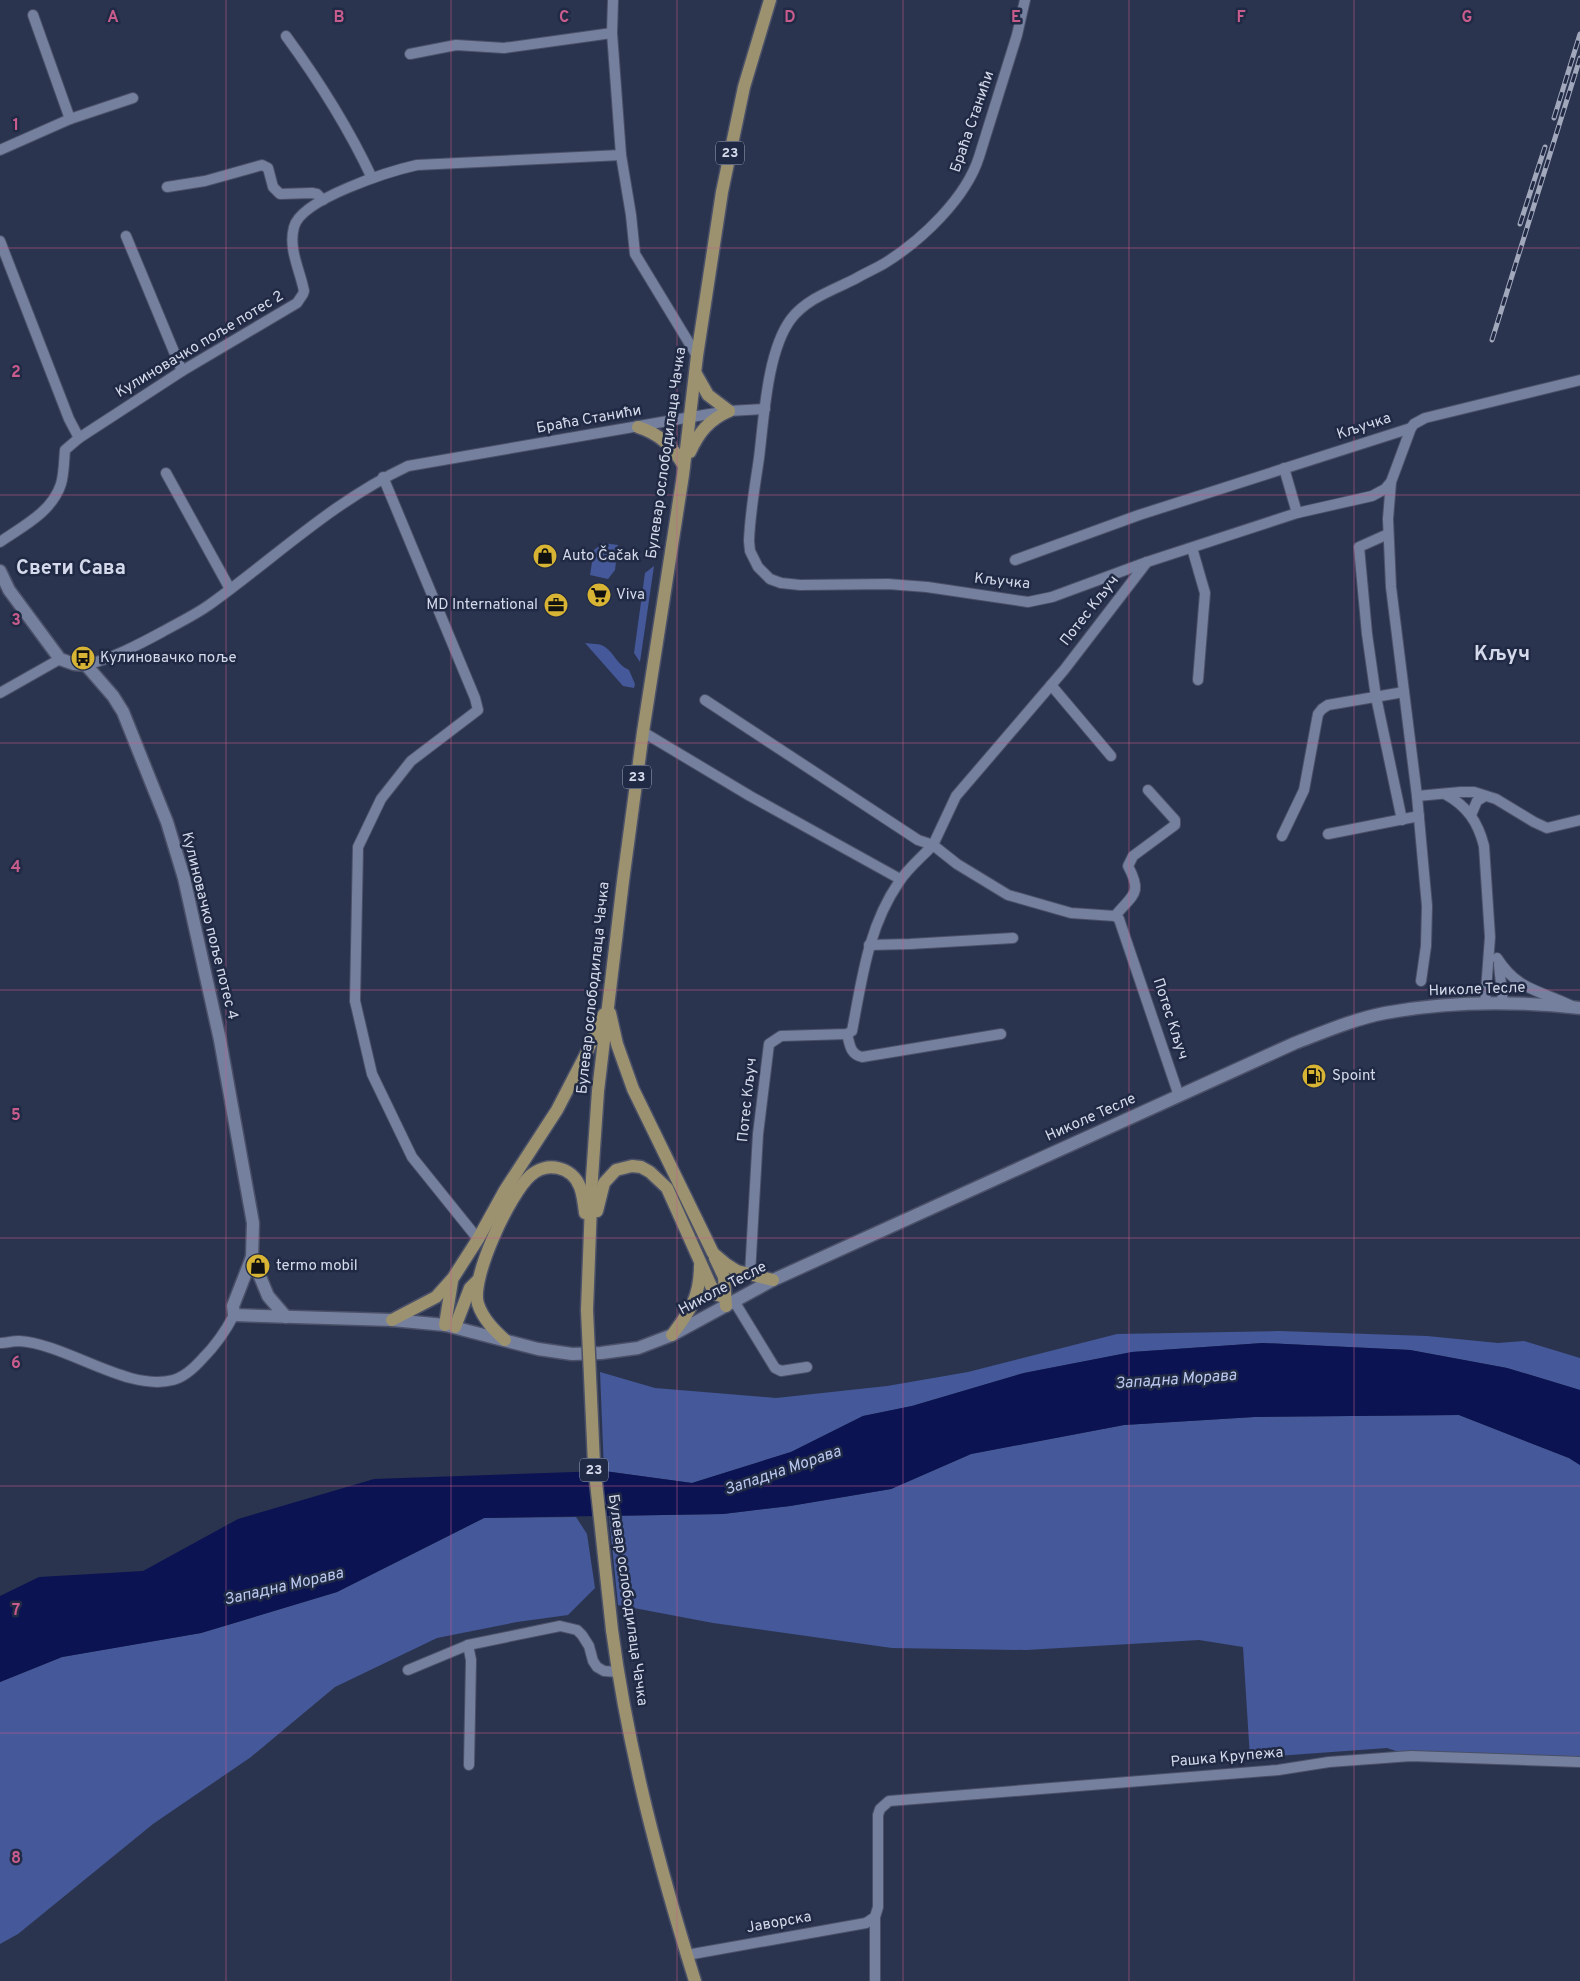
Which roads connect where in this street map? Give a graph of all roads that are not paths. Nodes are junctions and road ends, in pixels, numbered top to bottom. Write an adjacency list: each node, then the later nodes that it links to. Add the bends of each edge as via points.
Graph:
1 (613, 0): 5 (street)
2 (770, 0): 17 (main road, Булевар ослободилаца Чачка / 23, via 730,149)
3 (1025, 0): 21 (street, Браћа Станићи, via 979,157 967,184 931,226 907,247 885,263 804,306 792,319 780,340)
4 (32, 15): 9 (street)
5 (612, 33): 7 (street, via 504,48 456,45); 11 (street)
6 (286, 36): 12 (street, via 320,83)
7 (410, 54)
8 (133, 98): 9 (street)
9 (70, 119): 10 (street)
10 (0, 150)
11 (621, 155): 12 (street, Кулиновачко поље потес 2, via 417,165); 17 (street, via 635,254)
12 (372, 178): 14 (street, Кулиновачко поље потес 2)
13 (167, 187): 14 (street, via 205,181 262,165 268,168 273,187 280,194 312,193)
14 (322, 200): 18 (street, Кулиновачко поље потес 2, via 301,216 294,227 294,251 304,291 301,299)
15 (126, 236): 18 (street)
16 (0, 241): 26 (street)
17 (697, 356): 19 (main road, Булевар ослободилаца Чачка / 23)
18 (182, 370): 26 (street, Кулиновачко поље потес 2)
19 (696, 374): 22 (main road, via 708,395); 23 (main road, Булевар ослободилаца Чачка / 23)
20 (1580, 380): 25 (street, Кључка, via 1425,418)
21 (765, 409): 22 (street, Браћа Станићи); 37 (street, Кључка, via 748,541 758,567 781,583 927,587 1028,602 1052,597)
22 (729, 411): 23 (street, Браћа Станићи); 27 (main road, via 705,425)
23 (690, 417): 24 (street, Браћа Станићи); 27 (main road, Булевар ослободилаца Чачка / 23)
24 (638, 427): 27 (main road, via 658,435 671,446); 30 (street, Браћа Станићи, via 408,466)
25 (1411, 428): 28 (street, Кључка); 31 (street, Кључка)
26 (79, 438): 34 (street, Кулиновачко поље потес 2, via 65,450 61,484 47,508)
27 (684, 466): 48 (main road, Булевар ослободилаца Чачка / 23)
28 (1284, 468): 32 (street); 36 (street, Кључка)
29 (166, 474): 39 (street)
30 (384, 478): 39 (street, Браћа Станићи, via 325,514); 76 (street, via 478,710 411,761 381,800 358,847 355,1001 372,1074 412,1157)
31 (1391, 482): 32 (street, Кључка, via 1372,496); 33 (street)
32 (1297, 513): 35 (street, Кључка)
33 (1388, 534): 44 (street); 46 (street, via 1359,547)
34 (0, 542)
35 (1192, 548): 37 (street, Кључка); 42 (street, via 1205,594)
36 (1014, 560)
37 (1147, 562): 43 (street, Потес Кључ)
38 (0, 571): 40 (street, via 9,590)
39 (230, 588): 41 (street, Браћа Станићи, via 207,606 152,637 106,660)
40 (60, 659): 41 (street); 45 (street)
41 (86, 665): 78 (street, Кулиновачко поље потес 4, via 123,712 167,822 184,878 220,1040 253,1223)
42 (1198, 680)
43 (1051, 685): 49 (street); 60 (street, Потес Кључ, via 956,796)
44 (1404, 692): 46 (street); 52 (street)
45 (0, 693)
46 (1376, 697): 56 (street); 59 (street, via 1328,705 1318,714 1304,790)
47 (705, 700): 60 (street, via 918,840)
48 (643, 732): 61 (street); 70 (main road, Булевар ослободилаца Чачка / 23)
49 (1111, 756)
50 (1148, 790): 62 (street, via 1175,820 1175,825 1133,856 1128,866 1136,885 1135,892)
51 (1446, 794): 52 (street); 53 (street, via 1461,792); 54 (street)
52 (1417, 796): 55 (street)
53 (1485, 796): 54 (street, via 1477,801); 57 (street, via 1496,799 1542,827 1554,828)
54 (1472, 815): 63 (street, via 1484,846)
55 (1419, 816): 56 (street); 67 (street, via 1427,906)
56 (1402, 820): 58 (street)
57 (1580, 820)
58 (1328, 834)
59 (1282, 836)
60 (933, 845): 61 (street, Потес Кључ); 62 (street, via 1008,895 1071,913)
61 (900, 880): 65 (street, Потес Кључ, via 886,902)
62 (1115, 916): 74 (street, Потес Кључ, via 1120,919)
63 (1490, 937): 66 (street); 68 (street)
64 (1013, 938): 65 (street)
65 (869, 945): 72 (street, Потес Кључ, via 852,1031)
66 (1497, 958): 69 (street); 71 (street, via 1506,972 1521,984)
67 (1422, 981)
68 (1485, 1004): 69 (street, Николе Тесле); 74 (street, Николе Тесле, via 1417,1008 1353,1022)
69 (1504, 1004): 71 (street, Николе Тесле)
70 (608, 1007): 75 (main road, Булевар ослободилаца Чачка / 23, via 598,1091); 76 (main road, via 557,1110 505,1190); 77 (main road, via 616,1044 633,1089)
71 (1578, 1008)
72 (847, 1034): 73 (street, via 852,1052 862,1057); 80 (street, Потес Кључ, via 781,1036 769,1044 758,1134)
73 (1001, 1034)
74 (1179, 1096): 83 (street, Николе Тесле)
75 (590, 1227): 79 (main road, via 607,1179 626,1166 642,1167 667,1188); 82 (main road, via 581,1189 574,1178 558,1167 539,1169 523,1183 511,1203); 95 (main road, Булевар ослободилаца Чачка / 23, bridge, via 587,1310 594,1464)
76 (478, 1239): 81 (main road)
77 (713, 1253): 80 (main road, via 732,1268); 84 (main road, via 724,1278)
78 (252, 1258): 85 (street, Кулиновачко поље потес 4, via 232,1306); 86 (street, Кулиновачко поље потес 4, via 268,1296)
79 (700, 1264): 84 (main road, via 710,1286); 89 (main road, via 698,1294)
80 (750, 1274): 83 (main road)
81 (453, 1278): 87 (main road, via 436,1297); 88 (main road)
82 (479, 1279): 88 (main road, via 470,1288); 90 (main road, via 476,1290 481,1310)
83 (773, 1280): 84 (street, Николе Тесле)
84 (728, 1302): 89 (street, Николе Тесле); 92 (street, via 774,1368 781,1371)
85 (234, 1315): 86 (street); 91 (street, via 217,1344 190,1371 174,1380 152,1382 39,1346 19,1341)
86 (286, 1317): 87 (street)
87 (392, 1320): 88 (street)
88 (450, 1326): 90 (street)
89 (672, 1335): 90 (street, Николе Тесле, via 638,1348 572,1354)
90 (505, 1340)
91 (0, 1343)
92 (807, 1367)
93 (468, 1645): 94 (street); 95 (street, via 547,1627 566,1626 582,1635 597,1667); 97 (street, via 471,1660)
94 (408, 1670)
95 (618, 1672): 99 (main road, Булевар ослободилаца Чачка / 23, via 651,1832)
96 (1580, 1762): 98 (street, Рашка Крупежа, via 1411,1756 1328,1762 1278,1770 890,1801 878,1815 878,1906)
97 (469, 1765)
98 (875, 1917): 99 (street, Јаворска, via 866,1923); 101 (street)
99 (687, 1955): 100 (main road, Булевар ослободилаца Чачка / 23)
100 (695, 1981)
101 (875, 1981)

